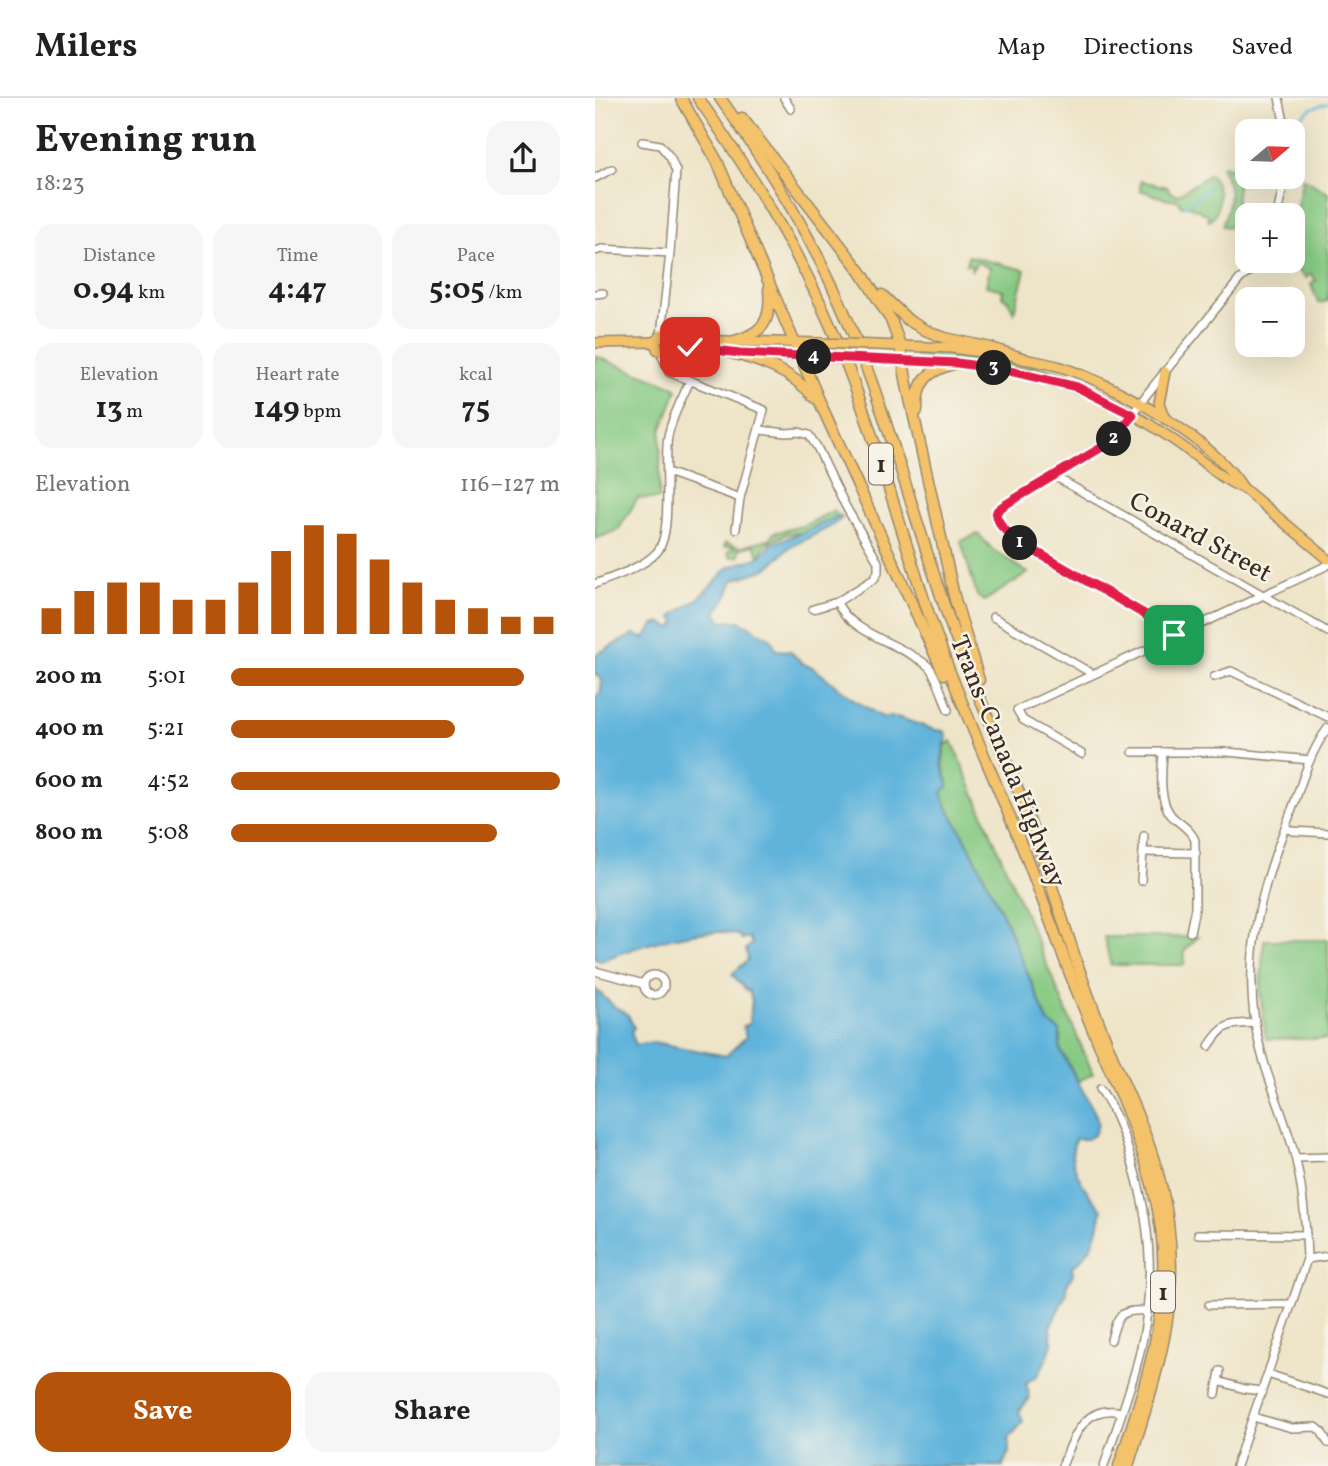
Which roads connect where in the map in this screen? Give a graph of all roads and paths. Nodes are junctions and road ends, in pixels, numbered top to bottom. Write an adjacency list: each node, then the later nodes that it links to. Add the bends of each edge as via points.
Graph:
1 (681, 98): 17 (highway, via 717,161)
2 (698, 98): 63 (highway, Trans-Canada Highway / 1, via 776,217 833,331 937,641)
3 (720, 98): 59 (highway, Trans-Canada Highway / 1, via 787,200 848,319 879,400 953,631)
4 (727, 98): 14 (highway)
5 (784, 98): 7 (street)
6 (1279, 98): 8 (street)
7 (790, 109)
8 (1283, 119)
9 (642, 142): 13 (street, via 660,145 676,171)
10 (612, 169): 11 (street)
11 (595, 178)
12 (595, 251): 13 (street)
13 (670, 253): 21 (street)
14 (861, 272): 22 (highway, via 887,311); 25 (highway, via 900,314 925,330)
15 (1243, 273): 18 (street)
16 (1248, 273): 18 (street)
17 (769, 279): 19 (highway); 23 (highway, via 766,321 755,334)
18 (1240, 279): 28 (street)
19 (794, 341): 22 (main road, bridge); 23 (main road); 24 (highway)
20 (595, 344): 21 (main road)
21 (664, 344): 23 (main road, via 683,340); 29 (street, via 669,372)
22 (900, 345): 25 (main road); 26 (highway)
23 (730, 347): 24 (main road); 31 (highway, via 793,377)
24 (800, 356): 26 (main road, bridge); 31 (highway)
25 (1025, 359): 30 (main road, via 1085,376)
26 (901, 360): 27 (main road); 35 (highway)
27 (957, 363): 32 (main road, via 1077,387); 35 (highway, via 935,370 921,385 917,401)
28 (1165, 372): 30 (street); 33 (main road, via 1160,403)
29 (690, 381): 34 (street, via 764,410); 36 (street, via 668,436)
30 (1140, 405): 32 (street); 33 (main road)
31 (822, 407): 63 (highway, via 1010,828)
32 (1133, 415): 37 (street, via 1109,443); 38 (main road, via 1229,483)
33 (1166, 420): 38 (main road, via 1193,438)
34 (760, 430): 39 (street); 45 (street, via 809,435 878,562 874,579)
35 (922, 450): 59 (highway, via 969,651 1012,762)
36 (667, 472): 39 (street); 43 (street, via 666,516 657,552 631,570)
37 (1054, 476): 44 (street, Conard Street); 49 (street, via 997,511 1002,527 1019,542)
38 (1243, 488): 41 (main road)
39 (740, 498): 40 (street)
40 (736, 529)
41 (1328, 559)
42 (1328, 565): 44 (street)
43 (595, 584)
44 (1263, 596): 48 (street, Conard Street); 49 (street)
45 (837, 601): 46 (street); 52 (street, via 841,613 854,623 929,667)
46 (813, 610)
47 (993, 617): 50 (street)
48 (1328, 632)
49 (1174, 635): 50 (street)
50 (1093, 674): 57 (street, via 1017,709 1023,720)
51 (1214, 677): 53 (street, via 1231,671)
52 (948, 710)
53 (1328, 717)
54 (1328, 728): 58 (street)
55 (1133, 752): 56 (street)
56 (1163, 752): 58 (street); 65 (street, via 1167,808 1193,835)
57 (1082, 754)
58 (1310, 760): 60 (street)
59 (1021, 799): 95 (highway, Trans-Canada Highway / 1, via 1090,1002 1151,1150 1168,1216 1172,1278 1166,1335)
60 (1285, 828): 61 (street); 70 (street, via 1254,940)
61 (1328, 833)
62 (1145, 836): 64 (street)
63 (1024, 850): 94 (highway, Trans-Canada Highway / 1, via 1150,1173 1160,1223 1163,1278 1157,1334)
64 (1145, 852): 65 (street); 66 (street)
65 (1196, 853): 67 (street)
66 (1141, 881)
67 (1190, 932)
68 (595, 971): 69 (street)
69 (644, 984)
70 (1255, 1023): 71 (street, via 1224,1026); 74 (street)
71 (1209, 1046)
72 (1100, 1089): 81 (street, via 1129,1149 1142,1193 1150,1261)
73 (1328, 1157): 74 (street)
74 (1296, 1158): 76 (street)
75 (1198, 1234): 76 (street)
76 (1306, 1235): 78 (street)
77 (1328, 1256): 78 (street)
78 (1307, 1259): 79 (street)
79 (1292, 1304): 80 (street); 84 (street)
80 (1209, 1305)
81 (1147, 1311): 82 (street, via 1123,1313 1115,1322); 89 (street)
82 (1111, 1340)
83 (1220, 1371): 85 (street)
84 (1268, 1374): 86 (street); 88 (street)
85 (1218, 1381): 86 (street); 87 (street)
86 (1262, 1391): 90 (street)
87 (1216, 1394)
88 (1328, 1394)
89 (1121, 1412): 92 (street, via 1091,1415 1081,1424); 93 (street)
90 (1253, 1417): 91 (street, via 1292,1428 1316,1427); 96 (street)
91 (1328, 1443)
92 (1062, 1466)
93 (1104, 1466)
94 (1119, 1466)
95 (1128, 1466)
96 (1236, 1466)

